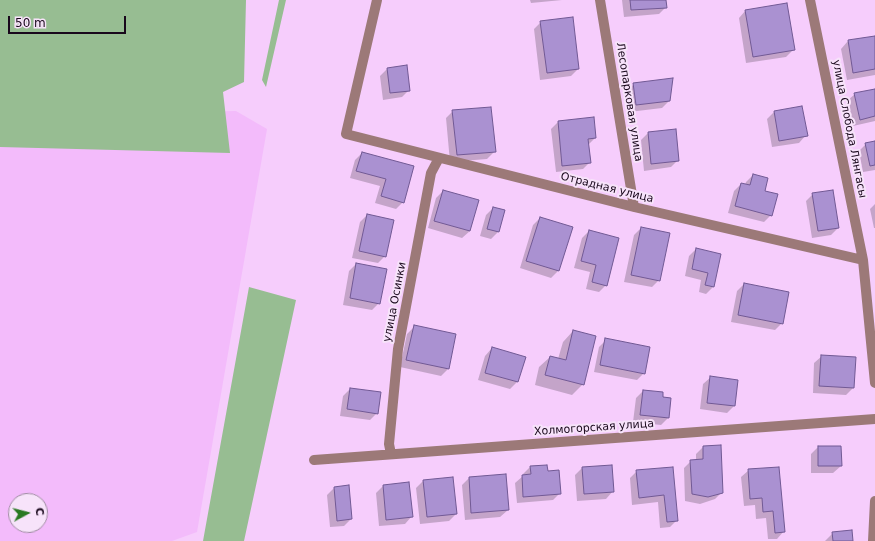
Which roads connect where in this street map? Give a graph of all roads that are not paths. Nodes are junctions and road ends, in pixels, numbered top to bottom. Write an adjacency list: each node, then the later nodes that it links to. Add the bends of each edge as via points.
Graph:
1 (377, 0): 4 (street, Отрадная улица, via 346,134)
2 (600, 0): 5 (street, Лесопарковая улица)
3 (810, 0): 6 (street, улица Слобода Лянгасы)
4 (439, 158): 5 (street, Отрадная улица); 9 (street, улица Осинки, via 431,173 398,349 389,444)
5 (634, 207): 6 (street, Отрадная улица)
6 (863, 260): 7 (street, улица Слобода Лянгасы)
7 (875, 383)
8 (875, 419): 9 (street, Холмогорская улица)
9 (391, 454): 10 (street, Холмогорская улица)
10 (314, 460)
11 (875, 501): 12 (street)
12 (873, 541)

